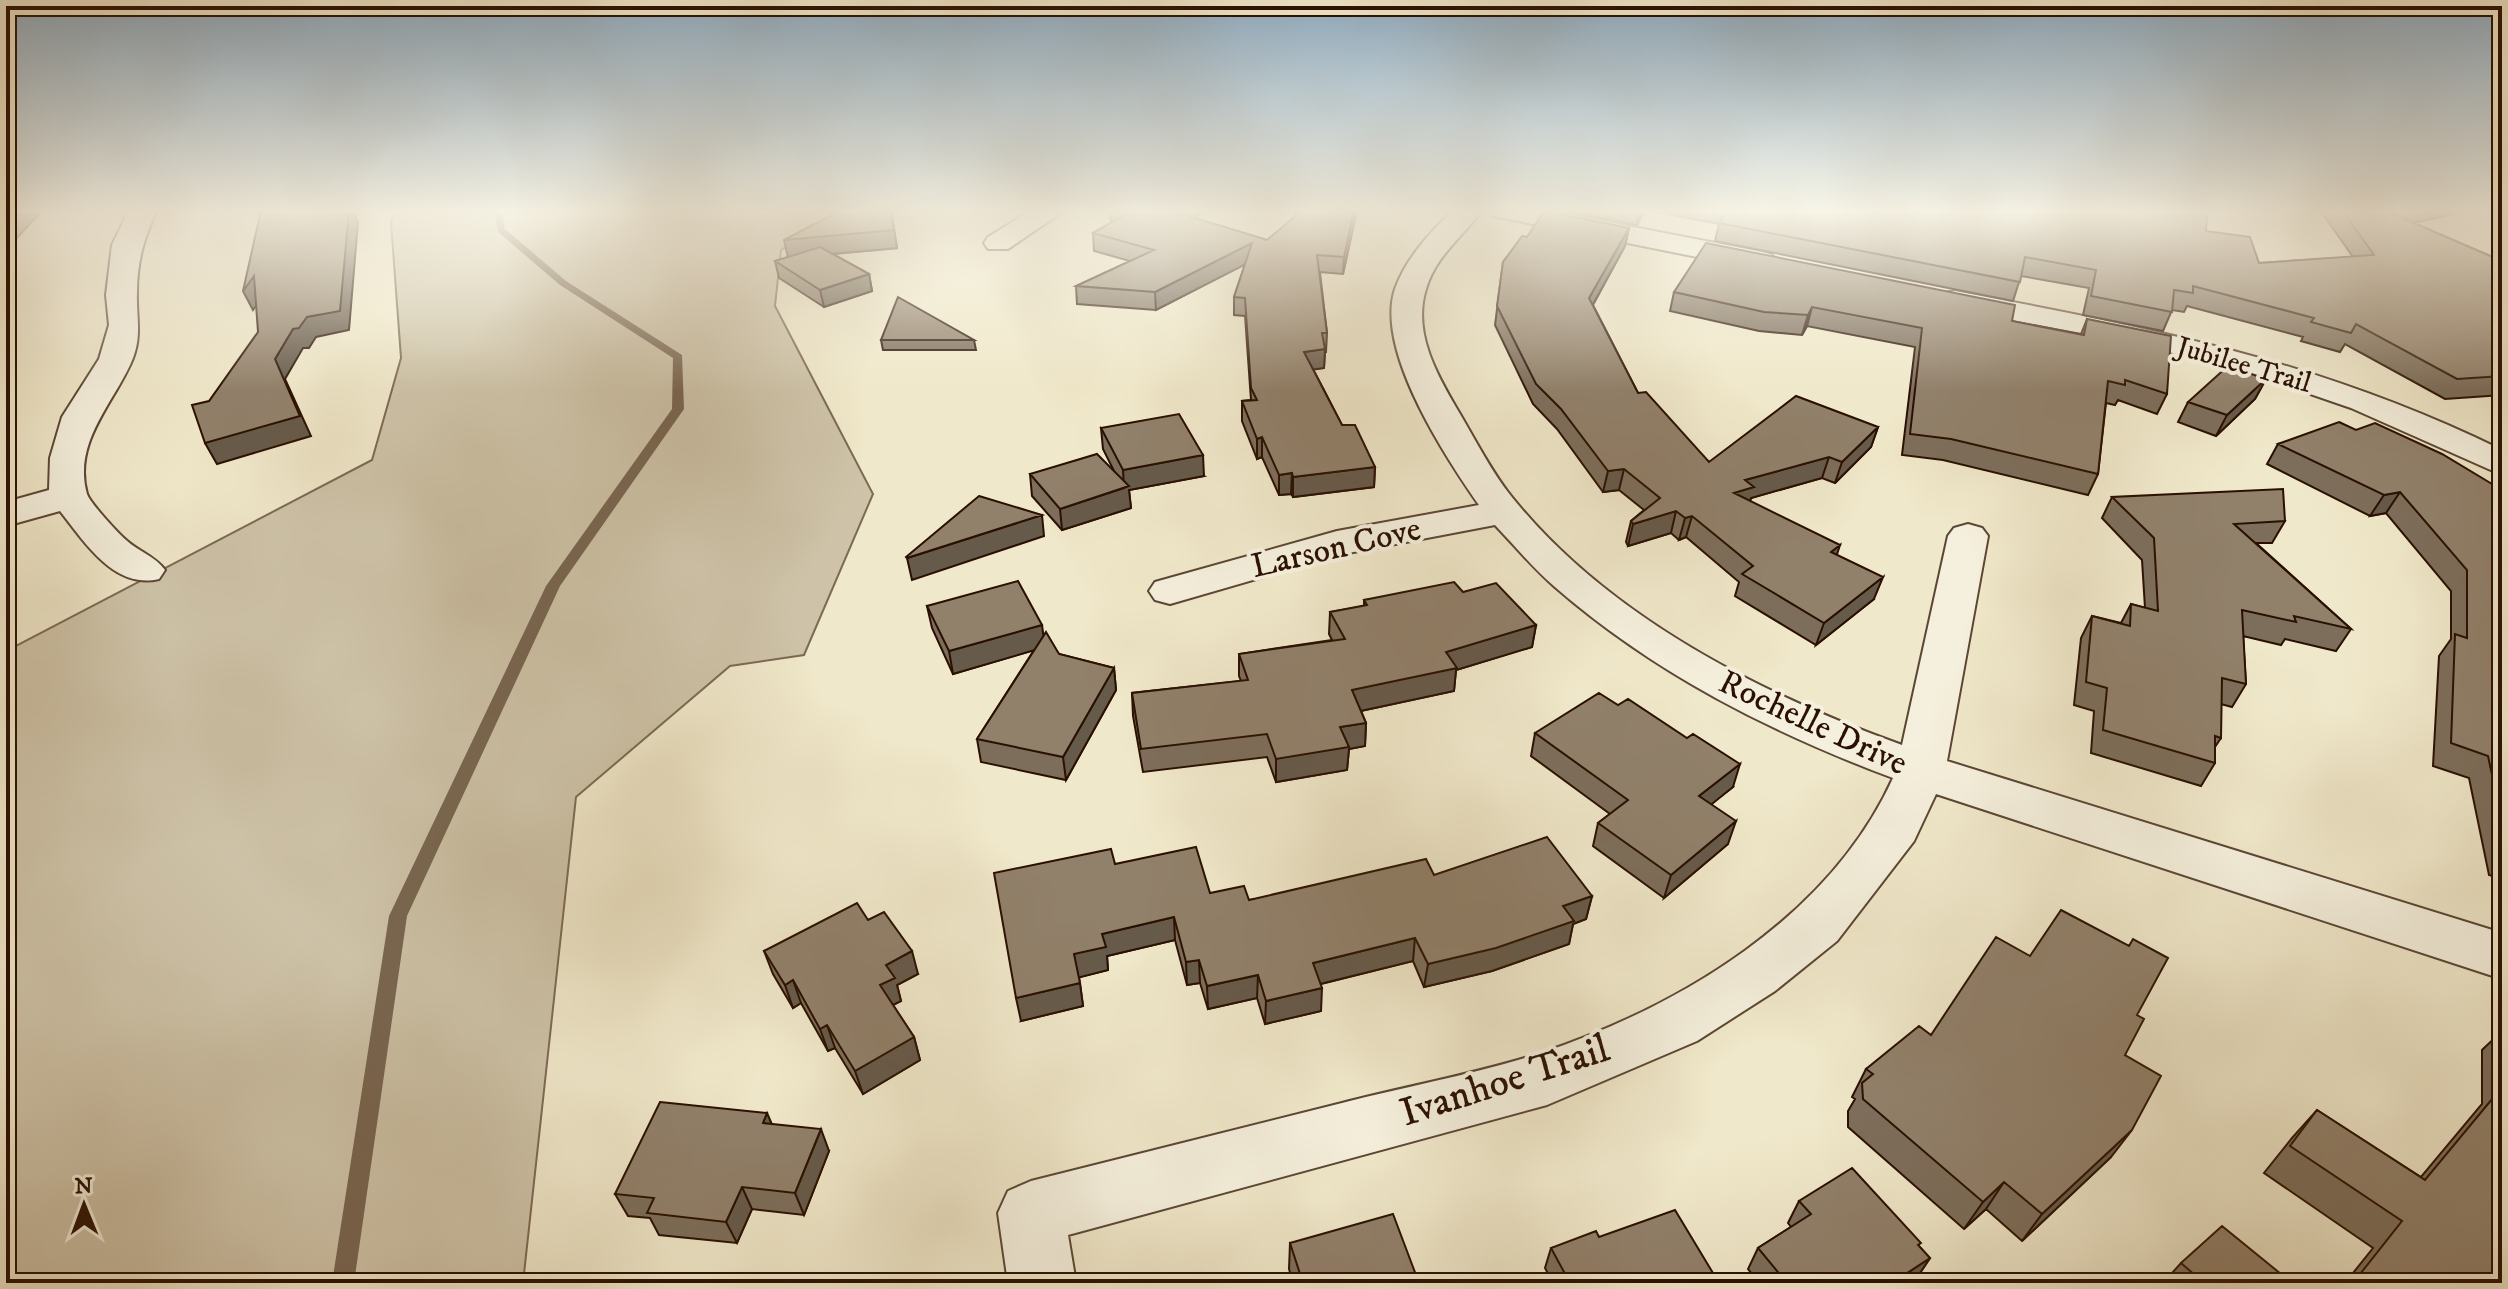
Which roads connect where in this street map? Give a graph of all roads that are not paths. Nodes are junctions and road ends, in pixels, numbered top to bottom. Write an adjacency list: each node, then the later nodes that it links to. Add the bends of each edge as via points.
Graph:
1 (123, 270): 5 (street, via 125,325 116,359 80,417 68,458)
2 (1416, 270): 6 (street, Rochelle Drive, via 1404,322 1410,349 1435,402)
3 (1923, 293): 4 (street, Jubilee Trail, via 2220,355 2342,394)
4 (2502, 464)
5 (68, 497): 7 (street); 9 (street, via 113,550)
6 (1503, 512): 10 (street, Larson Cove, via 1337,543); 11 (street, Rochelle Drive, via 1607,609 1671,653 1739,693)
7 (6, 514)
8 (1968, 536): 11 (street, Ivanhoe Trail)
9 (144, 570)
10 (1170, 591)
11 (1920, 773): 12 (street, Rochelle Drive); 13 (street, Ivanhoe Trail, via 1896,828 1818,925 1755,974 1676,1023 1547,1078 1031,1213)
12 (2502, 956)
13 (1042, 1283)

